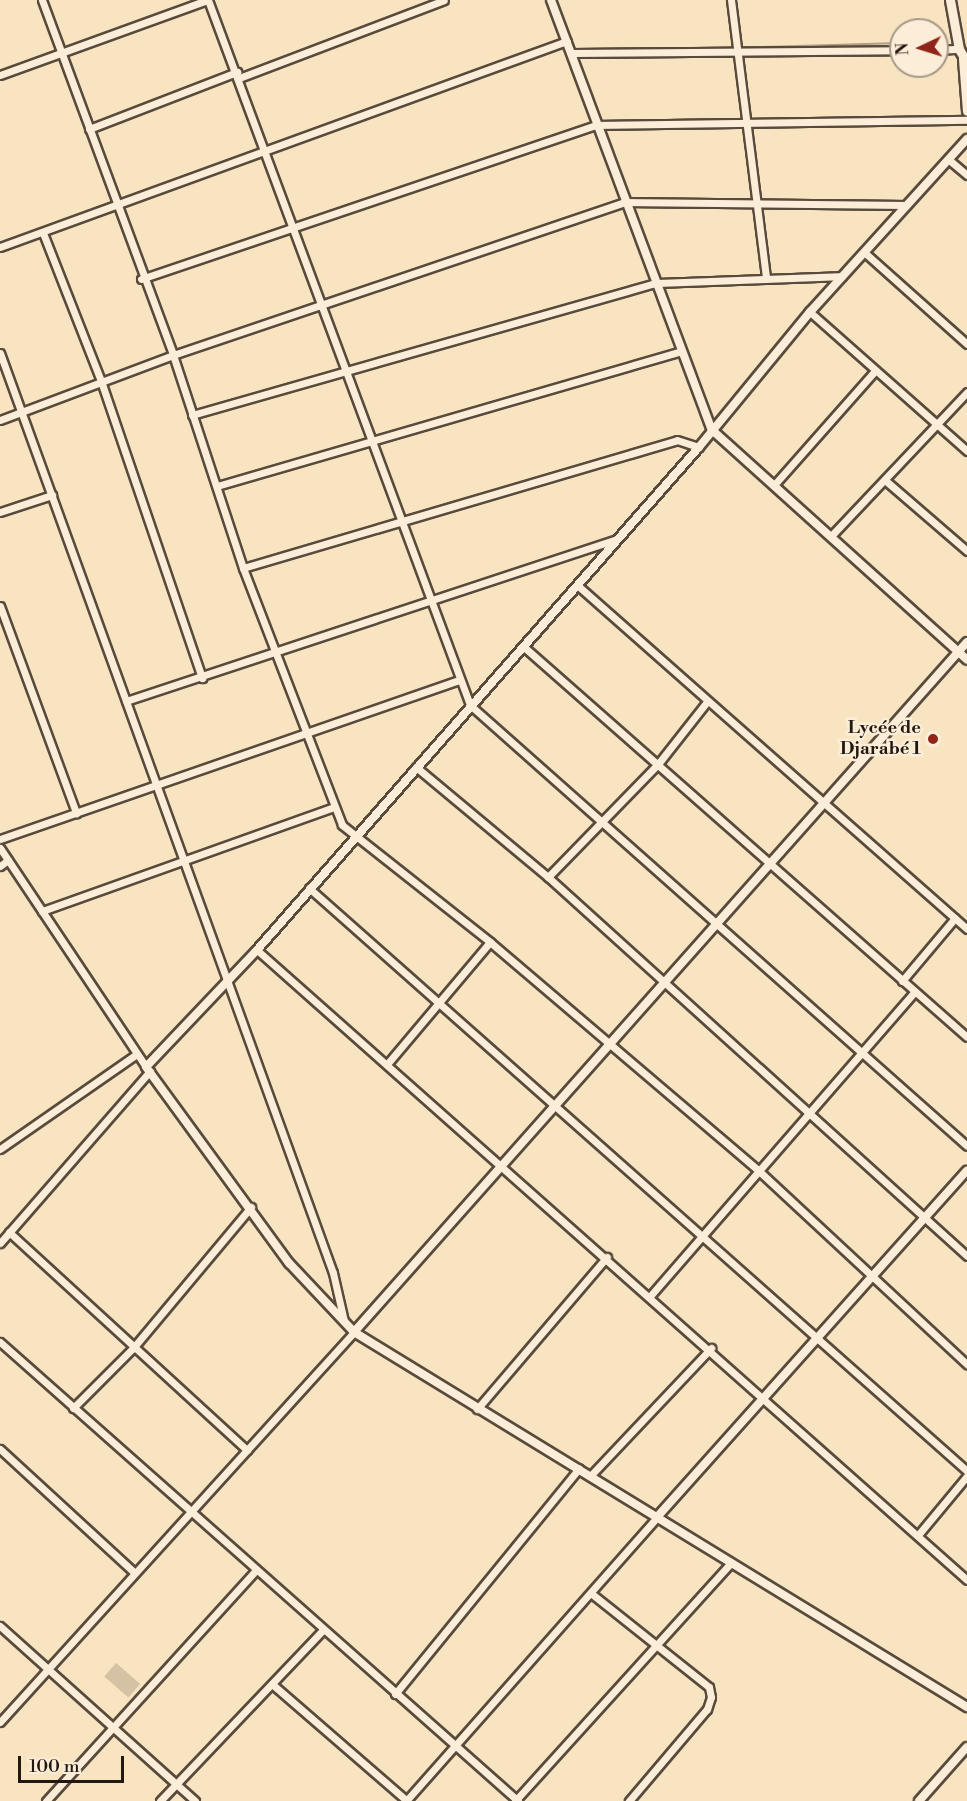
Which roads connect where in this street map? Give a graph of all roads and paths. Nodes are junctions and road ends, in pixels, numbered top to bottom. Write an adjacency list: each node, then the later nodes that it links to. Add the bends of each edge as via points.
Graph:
1 (42, 0): 12 (street)
2 (207, 0): 12 (street); 16 (street)
3 (444, 0): 16 (street)
4 (551, 0): 7 (street)
5 (732, 0): 8 (street)
6 (950, 0): 11 (main road)
7 (567, 41): 13 (street); 23 (street)
8 (738, 50): 9 (street); 13 (street); 19 (street)
9 (889, 50)
10 (949, 50): 11 (street)
11 (959, 50): 14 (main road)
12 (61, 53): 15 (street); 21 (street)
13 (572, 53): 20 (street)
14 (965, 61): 17 (main road)
15 (0, 75)
16 (238, 75): 21 (street); 23 (street)
17 (967, 111)
18 (967, 120): 19 (street)
19 (748, 122): 20 (street); 27 (street)
20 (597, 125): 26 (street); 30 (street)
21 (89, 129): 29 (street)
22 (967, 139): 24 (street)
23 (263, 154): 29 (street); 30 (street)
24 (948, 159): 25 (street); 28 (street)
25 (967, 175)
26 (624, 202): 27 (street); 37 (street); 38 (street)
27 (758, 202): 28 (street); 36 (street)
28 (904, 205): 33 (street)
29 (116, 206): 31 (street); 35 (street)
30 (294, 227): 35 (street); 38 (street)
31 (43, 233): 32 (street); 46 (street)
32 (0, 247)
33 (864, 252): 34 (street); 40 (street)
34 (842, 276): 36 (street); 39 (street)
35 (141, 279): 43 (street)
36 (766, 279): 37 (street)
37 (654, 283): 41 (street); 44 (street)
38 (321, 306): 43 (street); 44 (street)
39 (810, 312): 45 (street); 52 (street)
40 (966, 342)
41 (678, 352): 52 (street); 53 (street)
42 (0, 353): 48 (street)
43 (173, 356): 46 (street); 49 (street)
44 (345, 371): 49 (street); 53 (street)
45 (875, 371): 51 (street); 57 (street)
46 (101, 381): 48 (street); 74 (street)
47 (967, 392): 51 (street)
48 (22, 412): 50 (street); 59 (street)
49 (192, 415): 58 (street)
50 (0, 420)
51 (938, 426): 55 (street); 56 (street)
52 (712, 430): 54 (street); 57 (street)
53 (373, 440): 58 (street); 61 (street)
54 (699, 447): 61 (street, via 677,440); 63 (street)
55 (967, 451)
56 (886, 481): 62 (street); 64 (street)
57 (774, 485): 62 (street)
58 (216, 486): 65 (street)
59 (52, 495): 60 (street); 76 (street)
60 (0, 512)
61 (401, 523): 65 (street); 67 (street)
62 (831, 536): 71 (street)
63 (617, 540): 66 (street); 67 (street)
64 (967, 551)
65 (243, 567): 72 (street)
66 (578, 585): 70 (street); 77 (street)
67 (428, 601): 72 (street); 75 (street)
68 (0, 606): 85 (street)
69 (967, 642): 71 (street)
70 (524, 648): 78 (street); 80 (street)
71 (958, 652): 73 (street); 83 (street)
72 (279, 654): 74 (street); 79 (street)
73 (967, 660)
74 (202, 678): 76 (street)
75 (458, 680): 78 (street); 79 (street)
76 (126, 701): 82 (street)
77 (706, 703): 80 (street); 83 (street)
78 (470, 705): 81 (street); 86 (street)
79 (308, 735): 82 (street); 84 (street)
80 (658, 764): 86 (street); 93 (street)
81 (416, 767): 87 (street); 94 (street)
82 (157, 786): 85 (street); 91 (street)
83 (822, 804): 93 (street); 97 (street)
84 (332, 808): 87 (street, via 342,825); 91 (street)
85 (76, 813): 88 (street)
86 (602, 820): 94 (street); 98 (street)
87 (359, 834): 95 (street); 100 (street)
88 (0, 839)
89 (0, 848): 90 (street)
90 (8, 860): 92 (street); 96 (street)
91 (182, 863): 96 (street); 103 (street)
92 (0, 866)
93 (771, 867): 98 (street); 102 (street)
94 (548, 878): 104 (street)
95 (309, 888): 101 (street); 106 (street)
96 (42, 911): 110 (street)
97 (955, 918): 99 (street); 102 (street)
98 (716, 926): 104 (street); 109 (street)
99 (967, 929)
100 (490, 942): 106 (street); 108 (street)
101 (257, 950): 103 (street); 111 (street)
102 (902, 981): 105 (street)
103 (229, 982): 112 (street); 129 (street, via 333,1273)
104 (662, 984): 108 (street); 114 (street)
105 (914, 992): 107 (street); 109 (street)
106 (439, 1002): 111 (street); 113 (street)
107 (967, 1037)
108 (611, 1044): 113 (street); 118 (street)
109 (860, 1054): 114 (street); 115 (street)
110 (135, 1055): 112 (street); 116 (street)
111 (388, 1063): 117 (street)
112 (148, 1069): 120 (street); 122 (street)
113 (557, 1106): 117 (street); 123 (street)
114 (809, 1115): 118 (street); 121 (street)
115 (967, 1146)
116 (0, 1149)
117 (505, 1165): 126 (street); 130 (street)
118 (759, 1171): 123 (street); 127 (street)
119 (967, 1171): 121 (street)
120 (251, 1207): 129 (street, via 288,1263); 133 (street)
121 (926, 1218): 125 (street); 127 (street)
122 (9, 1232): 124 (street); 133 (street)
123 (705, 1236): 128 (street); 131 (street)
124 (0, 1243)
125 (967, 1256)
126 (607, 1257): 128 (street); 138 (street)
127 (872, 1279): 131 (street); 135 (street)
128 (651, 1295): 134 (street)
129 (344, 1322): 130 (street)
130 (354, 1332): 138 (street); 140 (street)
131 (818, 1339): 136 (street); 142 (street)
132 (0, 1342): 137 (street)
133 (133, 1347): 137 (street); 140 (street)
134 (711, 1348): 136 (street); 143 (street)
135 (967, 1364)
136 (766, 1398): 146 (street); 147 (street)
137 (73, 1408): 145 (street)
138 (477, 1408): 141 (street)
139 (0, 1449): 150 (street)
140 (247, 1450): 145 (street)
141 (579, 1468): 143 (street); 158 (street)
142 (967, 1471)
143 (591, 1475): 146 (street)
144 (967, 1476): 147 (street)
145 (191, 1512): 149 (street); 150 (street)
146 (658, 1516): 148 (street); 152 (street)
147 (918, 1535): 151 (street)
148 (730, 1564): 155 (street); 159 (street)
149 (255, 1571): 154 (street); 161 (street)
150 (135, 1574): 156 (street)
151 (967, 1580)
152 (592, 1594): 155 (street); 162 (street)
153 (0, 1626): 156 (street)
154 (322, 1631): 157 (street); 158 (street)
155 (659, 1646): 165 (street); 170 (street, via 709,1687 711,1697 707,1709)
156 (48, 1670): 160 (street); 161 (street)
157 (272, 1684): 164 (street); 169 (street)
158 (395, 1694): 162 (street)
159 (967, 1707)
160 (0, 1722)
161 (111, 1728): 164 (street); 166 (street)
162 (455, 1746): 165 (street); 169 (street)
163 (967, 1747): 171 (street)
164 (175, 1784): 167 (street); 168 (street)
165 (516, 1800)
166 (46, 1801)
167 (160, 1801)
168 (195, 1801)
169 (406, 1801)
170 (629, 1801)
171 (919, 1801)

